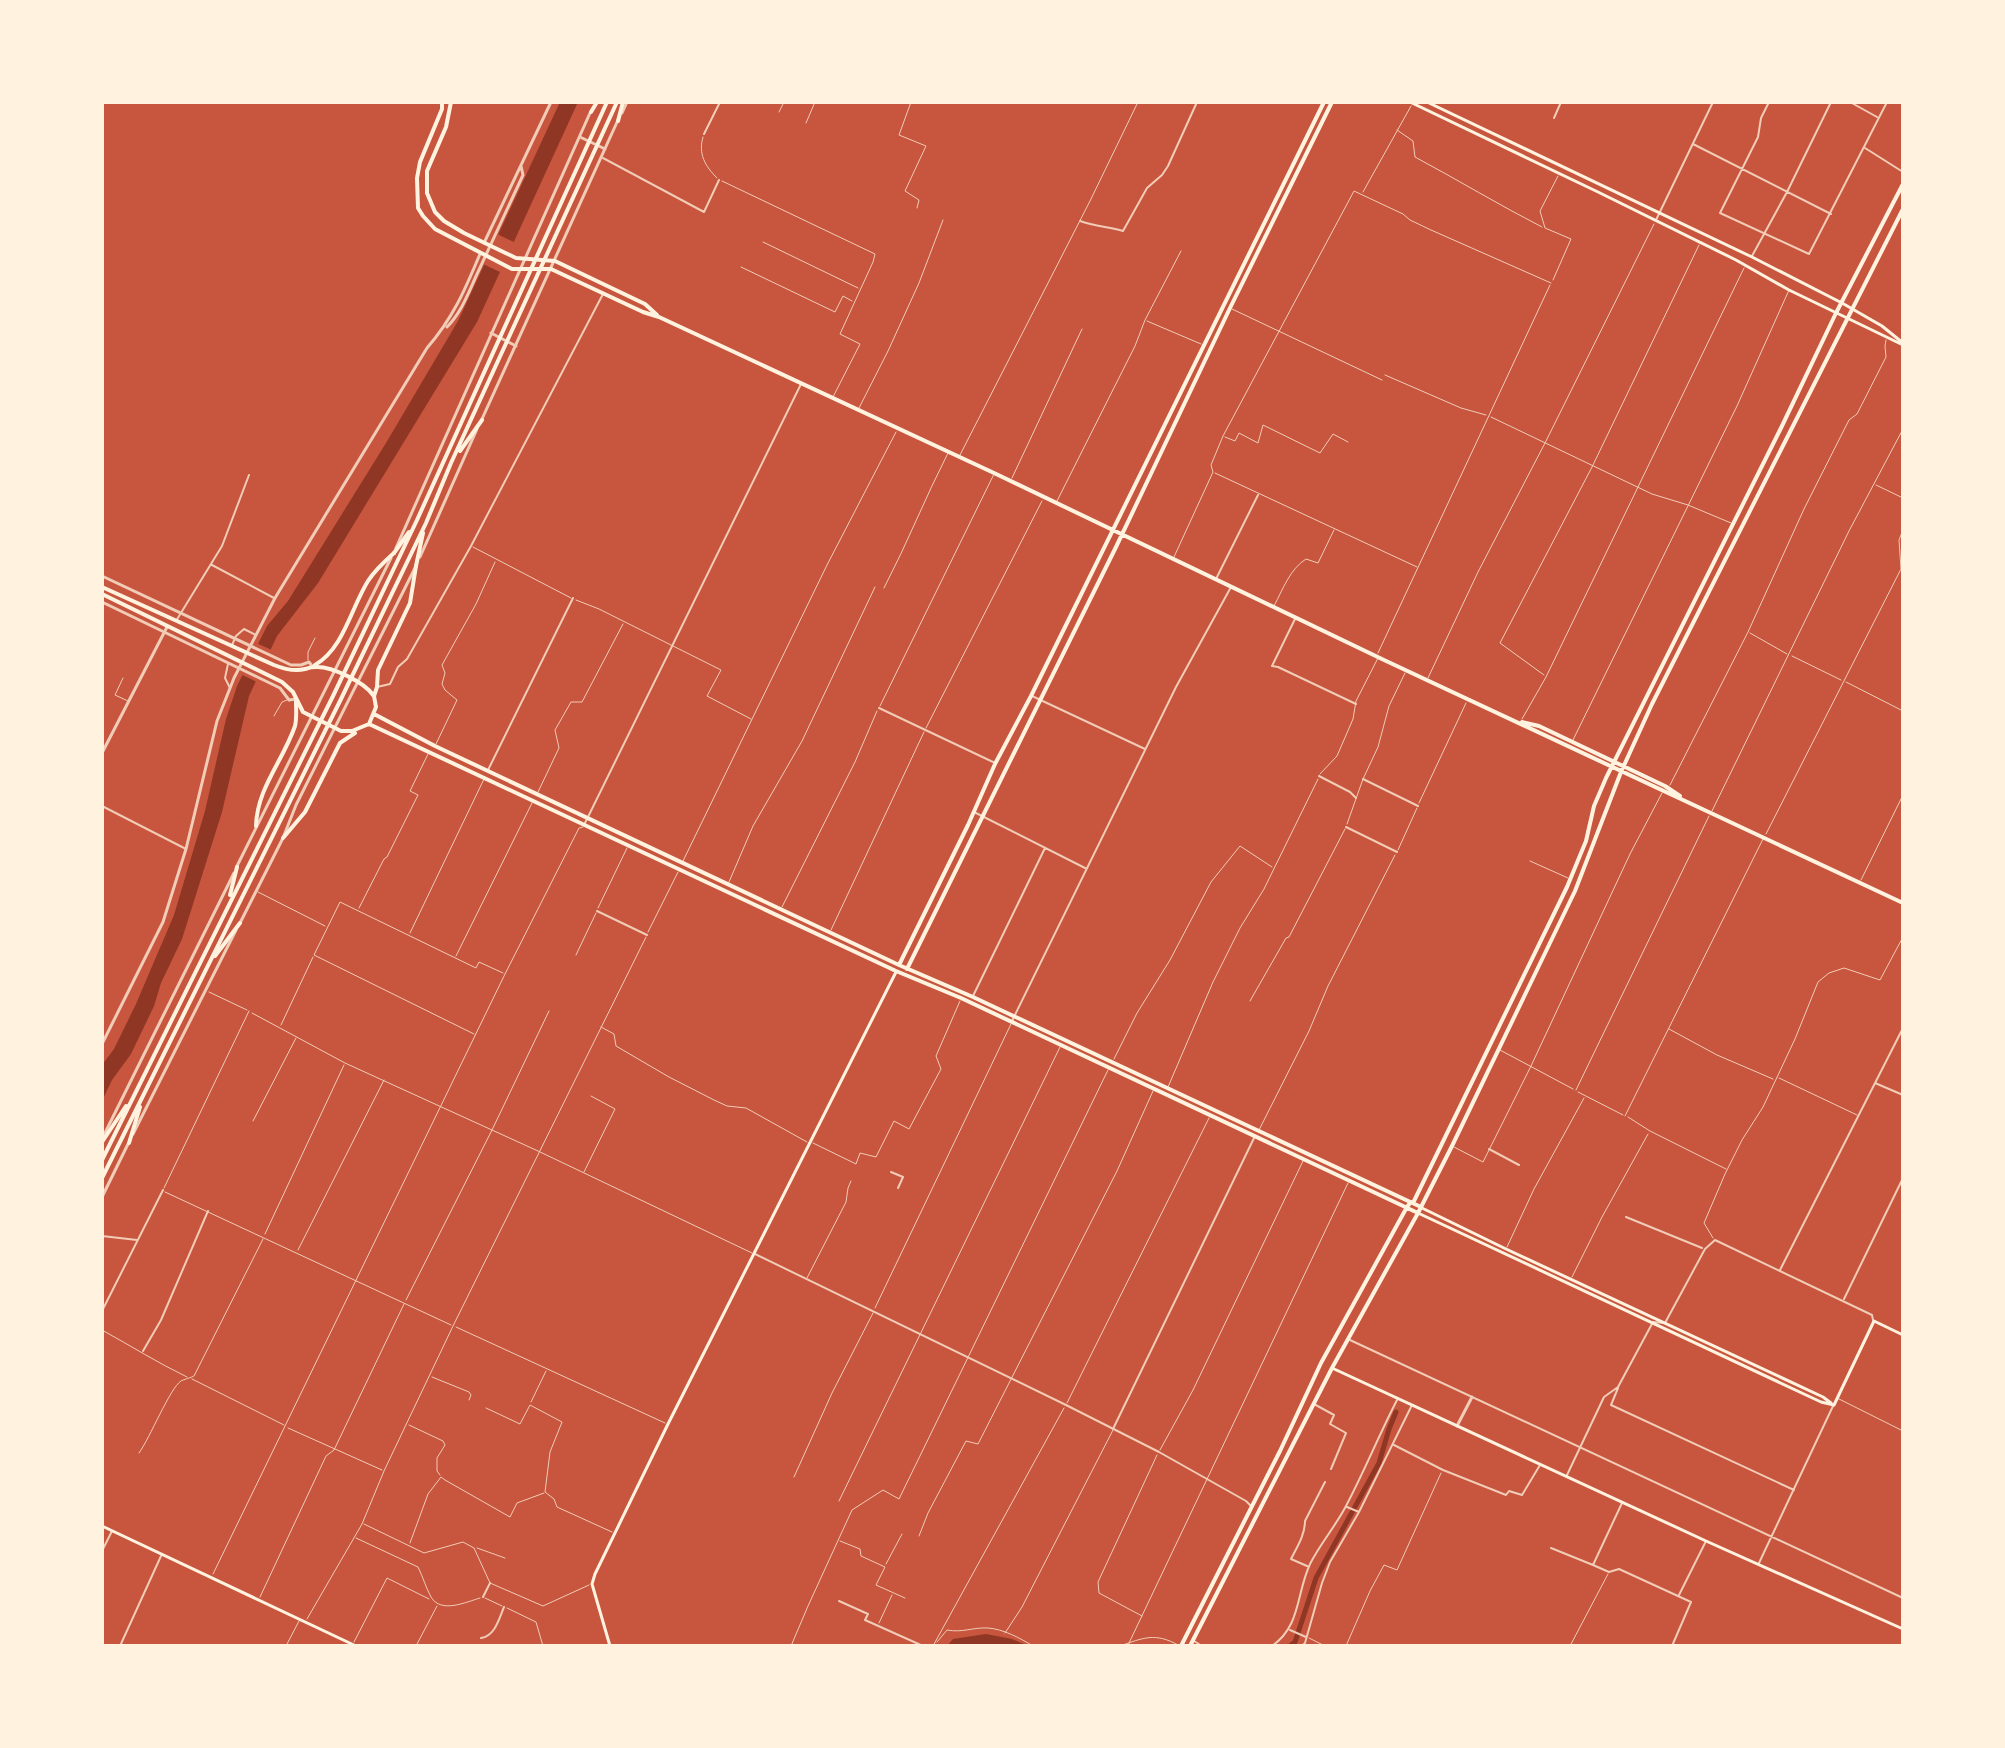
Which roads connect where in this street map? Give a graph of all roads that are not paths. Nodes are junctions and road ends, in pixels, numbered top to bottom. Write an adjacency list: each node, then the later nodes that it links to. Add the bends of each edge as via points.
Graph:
1 (442, 102): 57 (main road, via 420,162 418,208 435,229)
2 (451, 102): 55 (main road, via 427,171 427,193 444,221)
3 (596, 102): 23 (main road)
4 (622, 102): 27 (main road); 99 (main road)
5 (720, 102): 30 (street)
6 (784, 102): 24 (lane)
7 (815, 102): 28 (lane)
8 (911, 102): 44 (lane, via 899,135 926,146 905,191 919,200)
9 (1138, 102): 49 (lane)
10 (1197, 102): 49 (street, via 1168,166 1147,188 1123,231)
11 (1324, 102): 83 (main road)
12 (1332, 102): 71 (main road)
13 (1427, 102): 46 (main road)
14 (1561, 102): 25 (street)
15 (1713, 102): 32 (street)
16 (1769, 102): 37 (street)
17 (1831, 102): 42 (street)
18 (1850, 102): 26 (street)
19 (1887, 102): 26 (street)
20 (549, 103): 36 (street)
21 (1411, 103): 29 (lane); 39 (main road)
22 (606, 105): 112 (main road)
23 (591, 112): 31 (street)
24 (779, 112)
25 (1554, 118)
26 (1879, 118): 33 (street)
27 (618, 121): 34 (street)
28 (806, 123)
29 (1397, 130): 43 (lane); 51 (lane, via 1413,141 1415,157)
30 (704, 134): 40 (lane, via 701,153)
31 (580, 137): 34 (street); 59 (street)
32 (1693, 144): 37 (street); 46 (street)
33 (1864, 148): 38 (street); 47 (street)
34 (605, 149): 35 (street)
35 (602, 157): 40 (street, via 704,212); 60 (street)
36 (521, 166): 55 (street); 77 (street, via 523,175 469,290)
37 (1742, 168): 42 (street); 52 (street, via 1720,213)
38 (1903, 172)
39 (1559, 173): 50 (main road); 51 (lane, via 1540,211)
40 (719, 180): 66 (lane, via 875,254)
41 (1903, 184): 70 (main road)
42 (1787, 192): 47 (street); 52 (street)
43 (1361, 195): 65 (lane); 79 (lane, via 1354,191)
44 (917, 208)
45 (1903, 209): 72 (main road)
46 (1660, 214): 50 (street); 58 (main road)
47 (1831, 214): 52 (street, via 1809,254)
48 (943, 220): 89 (lane)
49 (1080, 221): 98 (lane)
50 (1656, 221): 54 (main road); 96 (lane)
51 (1545, 228): 65 (lane, via 1571,239)
52 (1765, 233): 58 (street)
53 (763, 242): 66 (lane)
54 (1700, 243): 61 (main road); 100 (lane)
55 (486, 244): 59 (main road)
56 (1181, 251): 76 (lane)
57 (482, 255): 63 (main road); 77 (street)
58 (1752, 257): 70 (main road)
59 (525, 258): 60 (main road); 63 (street)
60 (555, 261): 64 (street); 74 (main road, via 645,304)
61 (1745, 266): 67 (main road); 106 (lane)
62 (741, 267): 69 (lane, via 835,312 843,296)
63 (521, 268): 64 (main road); 80 (street)
64 (551, 269): 68 (main road); 84 (street)
65 (1551, 283): 90 (lane)
66 (860, 289): 69 (lane)
67 (1789, 290): 73 (main road); 111 (lane)
68 (604, 293): 74 (main road); 119 (street)
69 (854, 302): 88 (lane, via 840,334 860,344)
70 (1842, 303): 72 (main road); 73 (main road)
71 (1230, 308): 79 (lane); 118 (main road)
72 (1851, 310): 75 (main road); 82 (main road)
73 (1836, 313): 75 (main road); 114 (main road)
74 (659, 317): 87 (main road)
75 (1847, 318): 81 (main road); 188 (main road)
76 (1145, 320): 83 (lane); 110 (lane)
77 (444, 329): 134 (street, via 427,348)
78 (1082, 329): 104 (lane)
79 (1279, 331): 86 (lane); 94 (lane)
80 (491, 333): 84 (street); 120 (street)
81 (1887, 337): 82 (main road); 143 (lane, via 1886,357 1843,430)
82 (1903, 344)
83 (1204, 345): 117 (main road)
84 (516, 346): 91 (street)
85 (1385, 375): 90 (lane)
86 (1382, 380)
87 (802, 383): 88 (main road); 149 (street)
88 (833, 398): 89 (main road)
89 (858, 410): 92 (main road)
90 (1489, 416): 96 (lane); 125 (lane)
91 (482, 420): 99 (main road); 124 (street)
92 (898, 429): 97 (main road); 176 (lane)
93 (1903, 429): 105 (lane)
94 (1223, 436): 95 (lane, via 1235,441 1239,433 1258,443 1263,425 1320,453 1333,434); 101 (lane)
95 (1348, 442)
96 (1545, 443): 100 (lane); 159 (lane)
97 (948, 452): 98 (main road); 132 (lane)
98 (959, 457): 102 (main road)
99 (451, 463): 113 (main road)
100 (1592, 467): 106 (lane); 156 (lane, via 1500,643)
101 (1213, 472): 107 (lane); 121 (lane)
102 (994, 473): 104 (main road); 171 (lane)
103 (249, 475): 123 (street)
104 (1010, 481): 108 (main road)
105 (1874, 484): 109 (lane); 150 (lane)
106 (1639, 487): 111 (lane); 156 (lane)
107 (1258, 495): 115 (lane); 128 (street)
108 (1044, 497): 110 (main road); 180 (lane)
109 (1903, 498)
110 (1056, 503): 117 (main road)
111 (1688, 505): 114 (lane); 181 (lane)
112 (417, 520): 120 (main road); 224 (main road)
113 (426, 523): 124 (main road); 237 (main road)
114 (1733, 524): 187 (main road)
115 (1335, 528): 125 (lane); 137 (lane, via 1318,563 1301,561)
116 (1903, 530): 126 (lane)
117 (1113, 531): 118 (main road); 164 (main road)
118 (1121, 535): 121 (main road); 167 (main road)
119 (471, 546): 122 (lane); 161 (street, via 407,659 390,684)
120 (394, 553): 154 (main road, via 381,561 367,583 332,652); 205 (street)
121 (1173, 559): 128 (main road)
122 (497, 560): 135 (lane); 182 (lane, via 442,665 442,684 457,700)
123 (211, 565): 134 (street); 138 (street)
124 (416, 566): 161 (main road, via 410,603 378,670); 207 (street)
125 (1418, 568): 151 (lane)
126 (1902, 569): 160 (lane)
127 (102, 576): 138 (street)
128 (1216, 580): 131 (main road)
129 (102, 587): 140 (main road)
130 (875, 587): 221 (lane)
131 (1231, 587): 137 (main road); 183 (street)
132 (884, 588)
133 (102, 594): 142 (main road)
134 (275, 598): 145 (street)
135 (573, 598): 141 (lane); 189 (street)
136 (102, 602): 144 (street)
137 (1273, 607): 139 (main road)
138 (181, 613): 140 (street); 146 (street)
139 (1296, 618): 151 (main road); 170 (street, via 1272,666)
140 (176, 622): 148 (main road)
141 (624, 622): 149 (lane); 194 (lane, via 582,702 571,702 555,730 559,748)
142 (167, 627): 144 (street); 153 (main road)
143 (1748, 632): 150 (lane); 193 (lane)
144 (164, 633): 152 (street); 169 (street)
145 (256, 635): 146 (street, via 244,629); 162 (street)
146 (235, 638): 148 (street); 154 (street, via 291,665)
147 (315, 638): 154 (lane, via 307,655)
148 (231, 646): 154 (main road, via 295,670)
149 (671, 647): 176 (lane, via 721,670 707,696); 203 (street)
150 (1789, 655): 160 (lane); 201 (lane)
151 (1377, 657): 155 (main road); 170 (lane)
152 (228, 663): 153 (street); 162 (street, via 225,678)
153 (236, 663): 158 (main road)
154 (311, 664): 163 (main road, via 362,684)
155 (1406, 671): 159 (main road); 192 (lane)
156 (1546, 677): 177 (lane)
157 (123, 678): 169 (lane, via 115,695)
158 (267, 678): 165 (main road, via 288,686); 166 (street)
159 (1427, 680): 168 (main road)
160 (1844, 681): 172 (lane); 208 (lane)
161 (377, 687): 163 (main road)
162 (230, 689): 211 (street, via 217,721)
163 (374, 696): 173 (main road)
164 (1031, 696): 167 (street); 186 (main road)
165 (296, 699): 166 (street); 179 (main road, via 307,714 341,731); 205 (main road, via 295,726 262,792)
166 (289, 700): 174 (lane)
167 (1041, 700): 183 (street); 202 (main road)
168 (1468, 700): 175 (main road); 199 (lane)
169 (129, 702): 184 (street)
170 (1356, 704): 190 (lane, via 1337,756)
171 (879, 708): 180 (street); 226 (lane)
172 (1903, 711)
173 (374, 714): 178 (main road); 182 (main road)
174 (274, 716)
175 (1506, 716): 177 (main road); 187 (main road)
176 (753, 720): 214 (lane)
177 (1521, 721): 181 (main road)
178 (369, 724): 179 (main road); 185 (main road)
179 (360, 729): 207 (main road, via 340,743 305,812)
180 (925, 730): 186 (street); 230 (lane)
181 (1571, 742): 187 (main road)
182 (435, 746): 189 (main road)
183 (1145, 749): 217 (street)
184 (102, 753)
185 (429, 753): 191 (main road); 225 (lane, via 410,791 418,795)
186 (995, 764): 200 (main road)
187 (1612, 764): 188 (main road); 219 (main road)
188 (1622, 769): 193 (main road); 256 (main road, via 1575,891)
189 (487, 771): 194 (main road)
190 (1319, 776): 196 (street); 216 (lane)
191 (484, 778): 197 (main road); 231 (lane)
192 (1363, 779): 196 (lane); 199 (street)
193 (1666, 790): 201 (main road); 259 (lane, via 1630,854)
194 (537, 795): 203 (main road)
195 (1903, 795): 220 (lane)
196 (1356, 798): 206 (lane)
197 (533, 801): 204 (main road); 236 (lane)
198 (102, 806): 211 (street)
199 (1418, 806): 212 (lane)
200 (974, 812): 202 (street); 238 (main road)
201 (1711, 812): 208 (main road); 265 (lane)
202 (983, 816): 210 (street); 239 (main road)
203 (587, 818): 204 (street); 214 (main road)
204 (584, 825): 209 (main road); 240 (lane)
205 (256, 826): 215 (street)
206 (1346, 827): 212 (street); 244 (lane)
207 (283, 838): 222 (street)
208 (1764, 838): 220 (main road); 251 (lane)
209 (629, 846): 218 (main road); 227 (lane)
210 (1045, 848): 217 (street); 242 (street)
211 (186, 849): 254 (street, via 163,922)
212 (1397, 852): 278 (lane)
213 (1530, 861): 219 (lane)
214 (682, 863): 221 (main road)
215 (237, 867): 224 (main road); 279 (street)
216 (1274, 868): 258 (lane, via 1240,846 1211,882); 264 (lane, via 1202,1005)
217 (1086, 869): 247 (street)
218 (679, 870): 232 (lane); 238 (main road)
219 (1571, 879): 298 (main road, via 1439,1154)
220 (1860, 882): 223 (main road)
221 (727, 885): 226 (main road)
222 (255, 891): 228 (street); 229 (lane)
223 (1903, 903)
224 (228, 905): 266 (main road)
225 (358, 910): 229 (lane, via 340,902); 231 (lane)
226 (780, 910): 230 (main road)
227 (597, 911): 232 (street); 235 (lane)
228 (240, 923): 237 (main road); 241 (street)
229 (327, 927): 234 (lane)
230 (829, 933): 238 (main road)
231 (409, 935): 236 (lane)
232 (647, 935): 249 (lane)
233 (1903, 937): 260 (lane, via 1880,980 1844,968 1818,982)
234 (314, 955): 248 (lane); 252 (lane)
235 (576, 955)
236 (455, 958): 240 (lane)
237 (209, 964): 267 (main road)
238 (897, 968): 239 (main road); 243 (main road); 280 (main road)
239 (907, 969): 242 (main road)
240 (505, 974): 252 (lane)
241 (207, 990): 245 (lane); 281 (street)
242 (973, 997): 247 (main road)
243 (961, 998): 247 (main road); 280 (lane, via 936,1056 941,1069 909,1129 894,1121 876,1157 860,1153 856,1164)
244 (1250, 1001)
245 (249, 1011): 248 (lane); 296 (lane)
246 (549, 1011): 276 (lane)
247 (1013, 1019): 255 (main road); 258 (main road); 316 (lane)
248 (280, 1027): 253 (lane)
249 (601, 1027): 280 (lane, via 614,1034 616,1046 669,1077 727,1106 746,1108); 284 (lane)
250 (1903, 1028): 262 (street)
251 (1668, 1029): 260 (lane); 274 (lane)
252 (476, 1035): 271 (lane)
253 (297, 1036): 257 (lane); 275 (lane)
254 (102, 1044)
255 (1061, 1045): 258 (main road); 323 (lane)
256 (1498, 1049): 259 (lane); 282 (main road)
257 (345, 1063): 261 (lane); 303 (lane)
258 (1110, 1066): 263 (main road); 264 (main road); 327 (lane)
259 (1531, 1066): 265 (lane); 283 (lane)
260 (1776, 1079): 272 (lane); 288 (lane)
261 (384, 1080): 271 (lane); 308 (lane)
262 (1874, 1082): 268 (street); 272 (street)
263 (1154, 1089): 273 (main road); 332 (lane)
264 (1167, 1089): 278 (main road)
265 (1576, 1090): 270 (lane)
266 (136, 1091): 279 (main road); 286 (main road)
267 (144, 1093): 281 (main road); 291 (main road)
268 (1903, 1095)
269 (591, 1096): 289 (lane, via 615,1109)
270 (1585, 1096): 274 (lane); 306 (lane)
271 (441, 1106): 276 (lane); 313 (lane)
272 (1857, 1115): 310 (street)
273 (1210, 1116): 278 (main road); 340 (lane)
274 (1625, 1116): 277 (lane)
275 (253, 1121)
276 (492, 1130): 284 (lane); 315 (lane)
277 (1650, 1131): 288 (lane); 312 (lane)
278 (1256, 1134): 285 (main road); 298 (main road); 348 (street)
279 (102, 1140)
280 (810, 1142): 309 (main road)
281 (129, 1143): 297 (street)
282 (1452, 1146): 283 (lane, via 1483,1162); 299 (main road)
283 (1489, 1149): 287 (street)
284 (538, 1151): 289 (lane); 321 (lane)
285 (1304, 1159): 293 (main road); 353 (lane)
286 (102, 1160)
287 (1519, 1165)
288 (1727, 1169): 305 (lane, via 1704,1223)
289 (584, 1172): 309 (lane)
290 (891, 1172): 295 (street, via 903,1177)
291 (102, 1178)
292 (1903, 1178): 314 (street)
293 (1350, 1180): 298 (main road); 362 (lane)
294 (851, 1181): 311 (lane, via 846,1202)
295 (898, 1188)
296 (163, 1190): 300 (lane); 304 (street)
297 (102, 1197)
298 (1408, 1205): 299 (main road); 368 (main road, via 1321,1363)
299 (1420, 1210): 306 (main road); 319 (main road); 325 (main road)
300 (208, 1211): 303 (lane); 326 (street)
301 (1626, 1217): 307 (street)
302 (102, 1236): 304 (street)
303 (264, 1237): 308 (lane); 331 (lane)
304 (139, 1240): 317 (street)
305 (1715, 1240): 307 (street); 310 (street)
306 (1506, 1249): 312 (main road)
307 (1705, 1249): 320 (street)
308 (297, 1252): 313 (lane)
309 (754, 1253): 311 (street); 344 (main road)
310 (1779, 1271): 314 (street)
311 (807, 1278): 316 (street)
312 (1571, 1279): 320 (main road)
313 (357, 1280): 315 (lane); 346 (lane)
314 (1843, 1300): 318 (street)
315 (405, 1302): 321 (lane); 352 (lane)
316 (874, 1310): 323 (street); 361 (lane)
317 (102, 1311)
318 (1874, 1321): 324 (main road); 335 (main road)
319 (1653, 1322): 320 (street); 333 (street); 342 (main road)
320 (1665, 1323): 342 (main road)
321 (453, 1326): 329 (lane); 330 (lane)
322 (102, 1330): 326 (lane)
323 (920, 1333): 327 (street); 366 (lane)
324 (1903, 1335)
325 (1348, 1339): 328 (main road); 334 (street)
326 (143, 1351): 331 (lane)
327 (970, 1357): 332 (street); 379 (lane, via 899,1499 883,1490 852,1510)
328 (1332, 1368): 336 (main road); 338 (main road)
329 (546, 1370): 339 (lane); 344 (lane)
330 (430, 1376): 337 (lane, via 469,1392); 345 (lane)
331 (189, 1378): 346 (lane); 354 (lane, via 173,1390)
332 (1011, 1379): 340 (street); 376 (lane, via 978,1444 966,1441)
333 (1618, 1387): 351 (street, via 1604,1397); 364 (street, via 1611,1405)
334 (1472, 1397): 347 (street); 351 (street)
335 (1837, 1398): 342 (main road); 349 (lane)
336 (1398, 1399): 341 (main road); 369 (street)
337 (469, 1400)
338 (1314, 1404): 356 (street, via 1334,1415 1330,1424 1346,1433); 414 (main road)
339 (530, 1405): 343 (lane, via 520,1424); 365 (lane, via 562,1422 550,1452)
340 (1066, 1405): 348 (street); 417 (lane)
341 (1412, 1405): 347 (main road); 350 (street)
342 (1834, 1405): 364 (street)
343 (486, 1408)
344 (668, 1424): 374 (main road)
345 (407, 1425): 358 (lane); 360 (lane, via 443,1441 437,1458)
346 (286, 1426): 352 (lane); 392 (lane)
347 (1457, 1426): 355 (main road)
348 (1113, 1429): 353 (street); 410 (lane)
349 (1903, 1431)
350 (1392, 1445): 357 (street); 370 (street)
351 (1580, 1447): 359 (street); 377 (street)
352 (334, 1450): 358 (lane); 400 (lane, via 326,1456)
353 (1159, 1452): 362 (street); 405 (lane, via 1098,1582 1099,1593)
354 (139, 1453)
355 (1541, 1464): 357 (street, via 1522,1495 1506,1495); 359 (main road)
356 (1331, 1469)
357 (1443, 1470): 433 (lane, via 1397,1570 1384,1565)
358 (384, 1471): 371 (lane)
359 (1566, 1476): 367 (main road)
360 (441, 1477): 365 (lane, via 510,1517 517,1503); 381 (lane, via 428,1494)
361 (794, 1477)
362 (1205, 1479): 368 (street); 405 (lane)
363 (1325, 1482): 390 (street, via 1291,1559)
364 (1794, 1490): 377 (street)
365 (545, 1492): 374 (lane, via 557,1507)
366 (839, 1501)
367 (1623, 1502): 380 (main road); 388 (street)
368 (1252, 1506): 428 (main road)
369 (1346, 1506): 370 (street); 390 (street)
370 (1359, 1512): 411 (street, via 1330,1562)
371 (362, 1524): 378 (lane); 381 (lane)
372 (102, 1526): 373 (main road)
373 (112, 1531): 384 (street); 385 (main road)
374 (614, 1533): 394 (main road)
375 (902, 1534): 389 (lane)
376 (919, 1536)
377 (1772, 1536): 387 (street); 399 (street)
378 (354, 1538): 401 (lane, via 418,1567); 406 (lane)
379 (838, 1540): 389 (lane); 424 (lane)
380 (1706, 1541): 387 (main road); 396 (street)
381 (409, 1545): 382 (lane, via 424,1553 463,1542)
382 (474, 1548): 386 (lane); 393 (lane)
383 (1551, 1548): 388 (street)
384 (102, 1551)
385 (162, 1555): 392 (main road); 418 (street)
386 (505, 1558)
387 (1758, 1564): 409 (main road)
388 (1593, 1565): 391 (street)
389 (885, 1567): 395 (lane, via 876,1585)
390 (1308, 1567): 408 (street)
391 (1609, 1572): 396 (street, via 1619,1569); 434 (lane)
392 (211, 1578): 400 (main road)
393 (490, 1583): 394 (lane, via 543,1606); 397 (street)
394 (592, 1584): 423 (main road)
395 (893, 1592): 398 (lane); 407 (lane)
396 (1679, 1596): 435 (street, via 1691,1602)
397 (483, 1597): 403 (lane, via 452,1606); 404 (lane)
398 (905, 1598)
399 (1903, 1598)
400 (259, 1599): 406 (main road)
401 (432, 1600): 403 (lane); 416 (lane, via 387,1578)
402 (839, 1601): 407 (street, via 868,1614 865,1620)
403 (438, 1604): 421 (lane)
404 (504, 1607): 412 (street, via 493,1631); 422 (lane, via 536,1622)
405 (1142, 1616): 415 (lane)
406 (303, 1620): 413 (main road); 419 (lane)
407 (878, 1626): 425 (street)
408 (1289, 1629): 411 (street); 430 (street)
409 (1903, 1629)
410 (1005, 1633): 417 (lane, via 988,1628 947,1630); 426 (lane)
411 (1307, 1637): 431 (street); 432 (lane)
412 (481, 1638)
413 (342, 1639): 416 (main road); 420 (lane)
414 (1192, 1643): 429 (street)
415 (1129, 1644): 427 (lane); 428 (lane, via 1159,1637)
416 (354, 1645)
417 (934, 1645)
418 (120, 1646)
419 (286, 1646)
420 (338, 1646)
421 (416, 1646)
422 (543, 1646)
423 (610, 1646)
424 (795, 1646)
425 (923, 1646)
426 (1033, 1646)
427 (1120, 1646)
428 (1181, 1646)
429 (1202, 1646)
430 (1272, 1646)
431 (1302, 1646)
432 (1325, 1646)
433 (1346, 1646)
434 (1570, 1646)
435 (1672, 1646)

